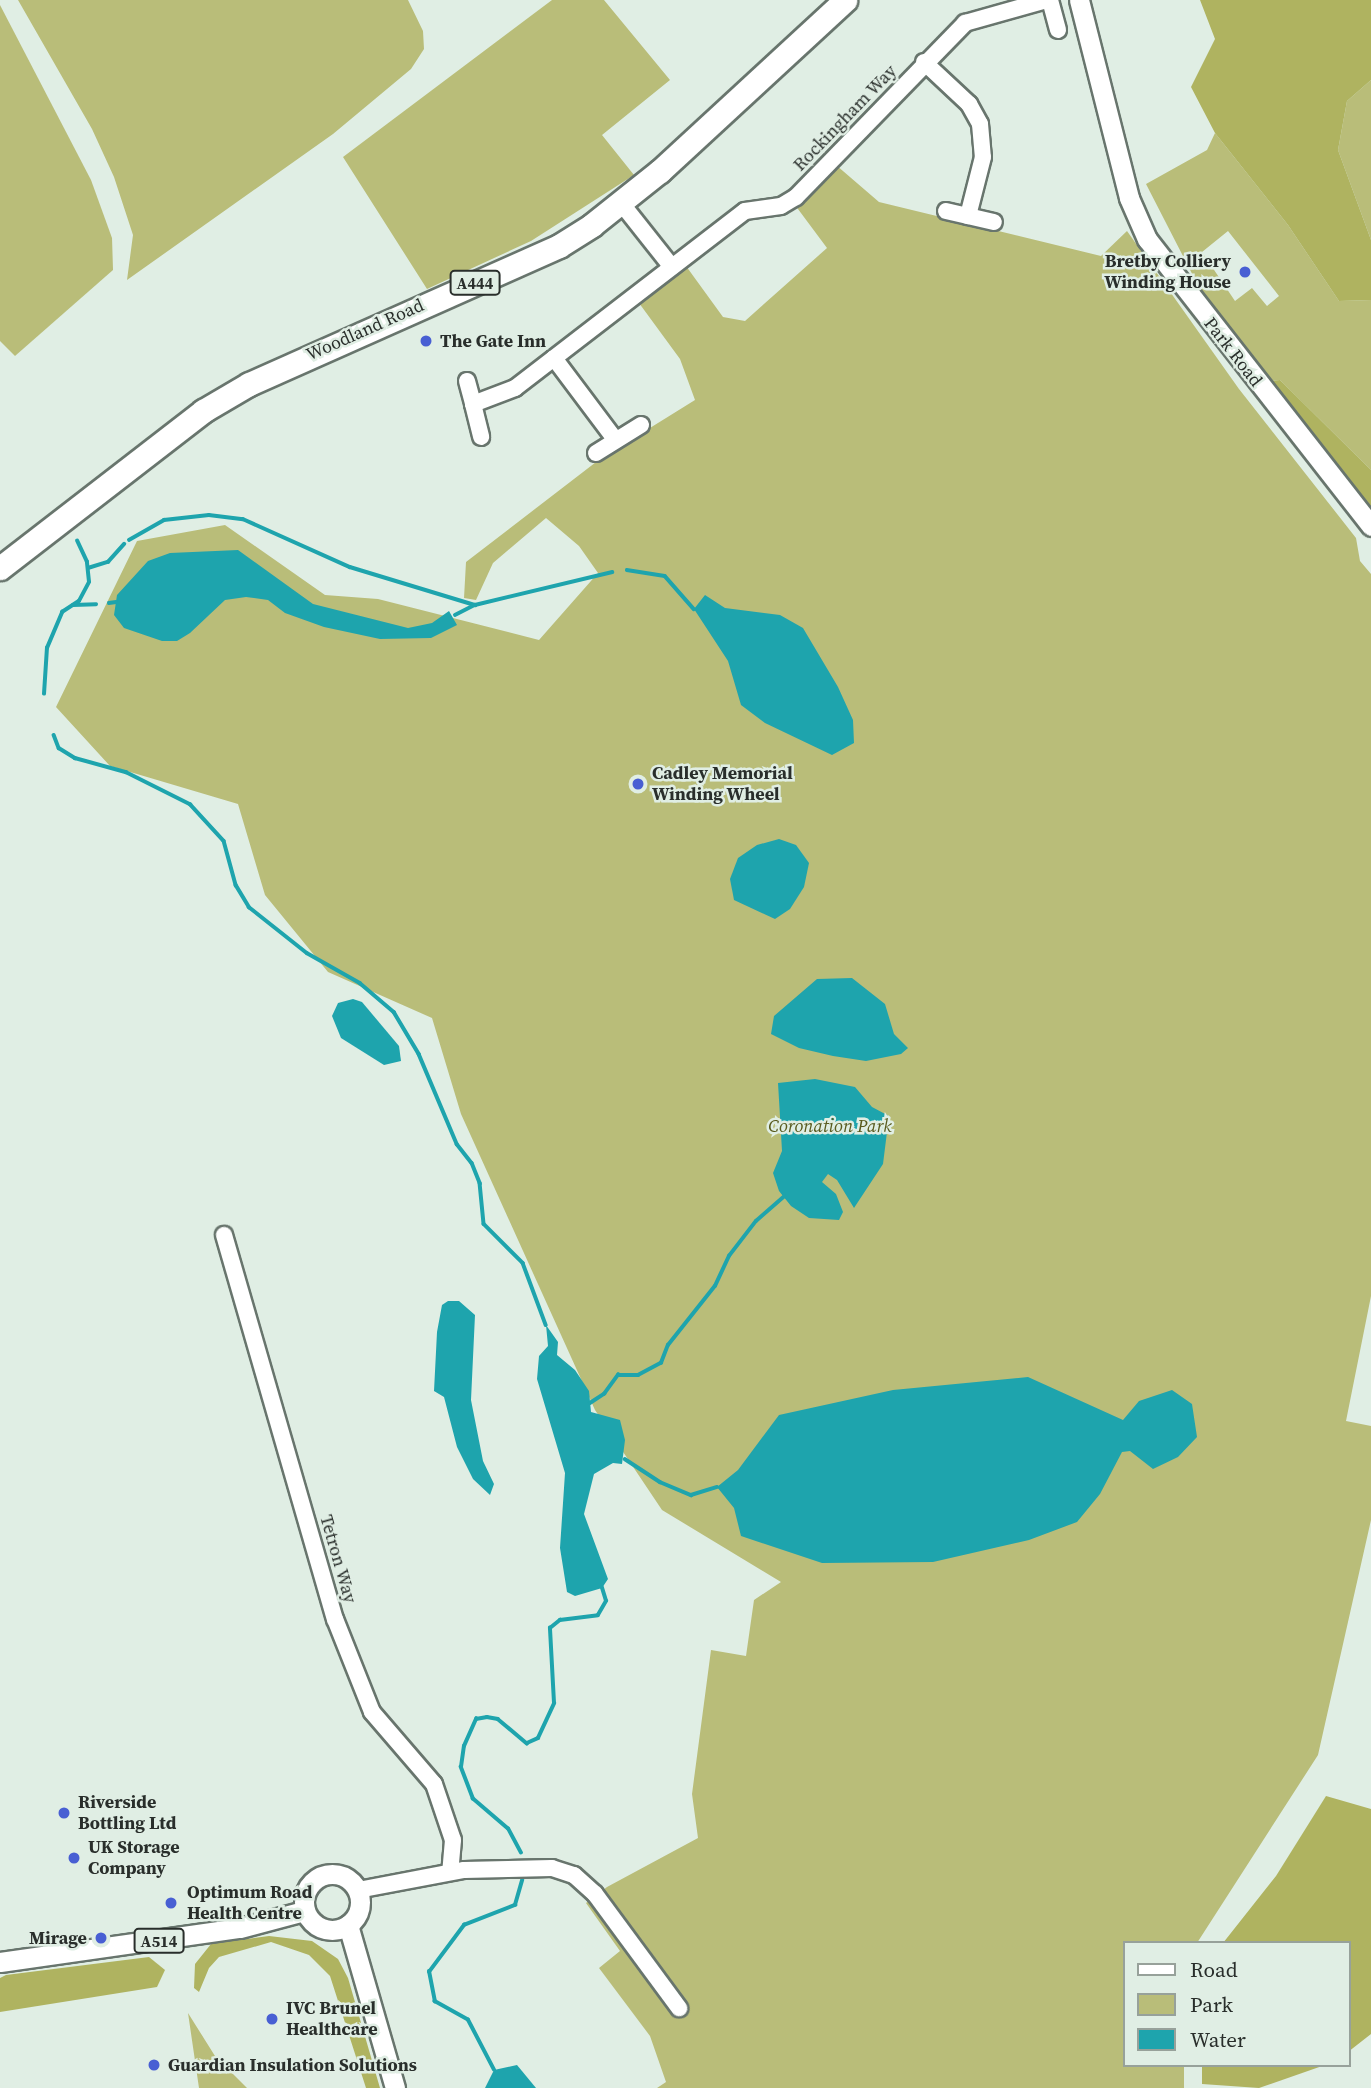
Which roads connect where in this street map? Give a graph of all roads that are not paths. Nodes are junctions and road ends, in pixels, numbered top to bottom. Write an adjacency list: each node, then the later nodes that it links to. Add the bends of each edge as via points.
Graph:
1 (845, 0): 6 (highway, Woodland Road / A444)
2 (1048, 0): 4 (street, Rockingham Way); 5 (street, Rockingham Way, via 965,23)
3 (1079, 0): 18 (main road, Park Road, via 1129,198 1147,239)
4 (1058, 30)
5 (925, 62): 8 (street, via 969,103 980,124 983,157); 10 (street, Rockingham Way, via 796,197 781,206 745,211)
6 (622, 204): 10 (street); 19 (highway, Woodland Road / A444, via 559,246 249,384 203,411)
7 (946, 211): 8 (street)
8 (968, 216): 9 (street)
9 (994, 222)
10 (672, 267): 11 (street, Rockingham Way)
11 (554, 358): 13 (street, Rockingham Way, via 504,395); 16 (street)
12 (467, 382): 13 (street)
13 (473, 404): 15 (street)
14 (641, 425): 16 (street)
15 (481, 437)
16 (614, 438): 17 (street)
17 (596, 453)
18 (1371, 526)
19 (0, 568)
20 (224, 1235): 21 (street, Tetron Way, via 335,1619 372,1712 434,1784 453,1840)
21 (450, 1872): 22 (street); 26 (street, via 552,1868 574,1875 595,1894)
22 (358, 1890): 23 (main road, via 344,1876 319,1876 306,1889); 24 (main road, via 359,1909)
23 (304, 1911): 24 (main road, via 322,1930); 25 (main road, A514, via 240,1928)
24 (348, 1925): 27 (main road)
25 (0, 1962)
26 (679, 2008)
27 (395, 2088)

